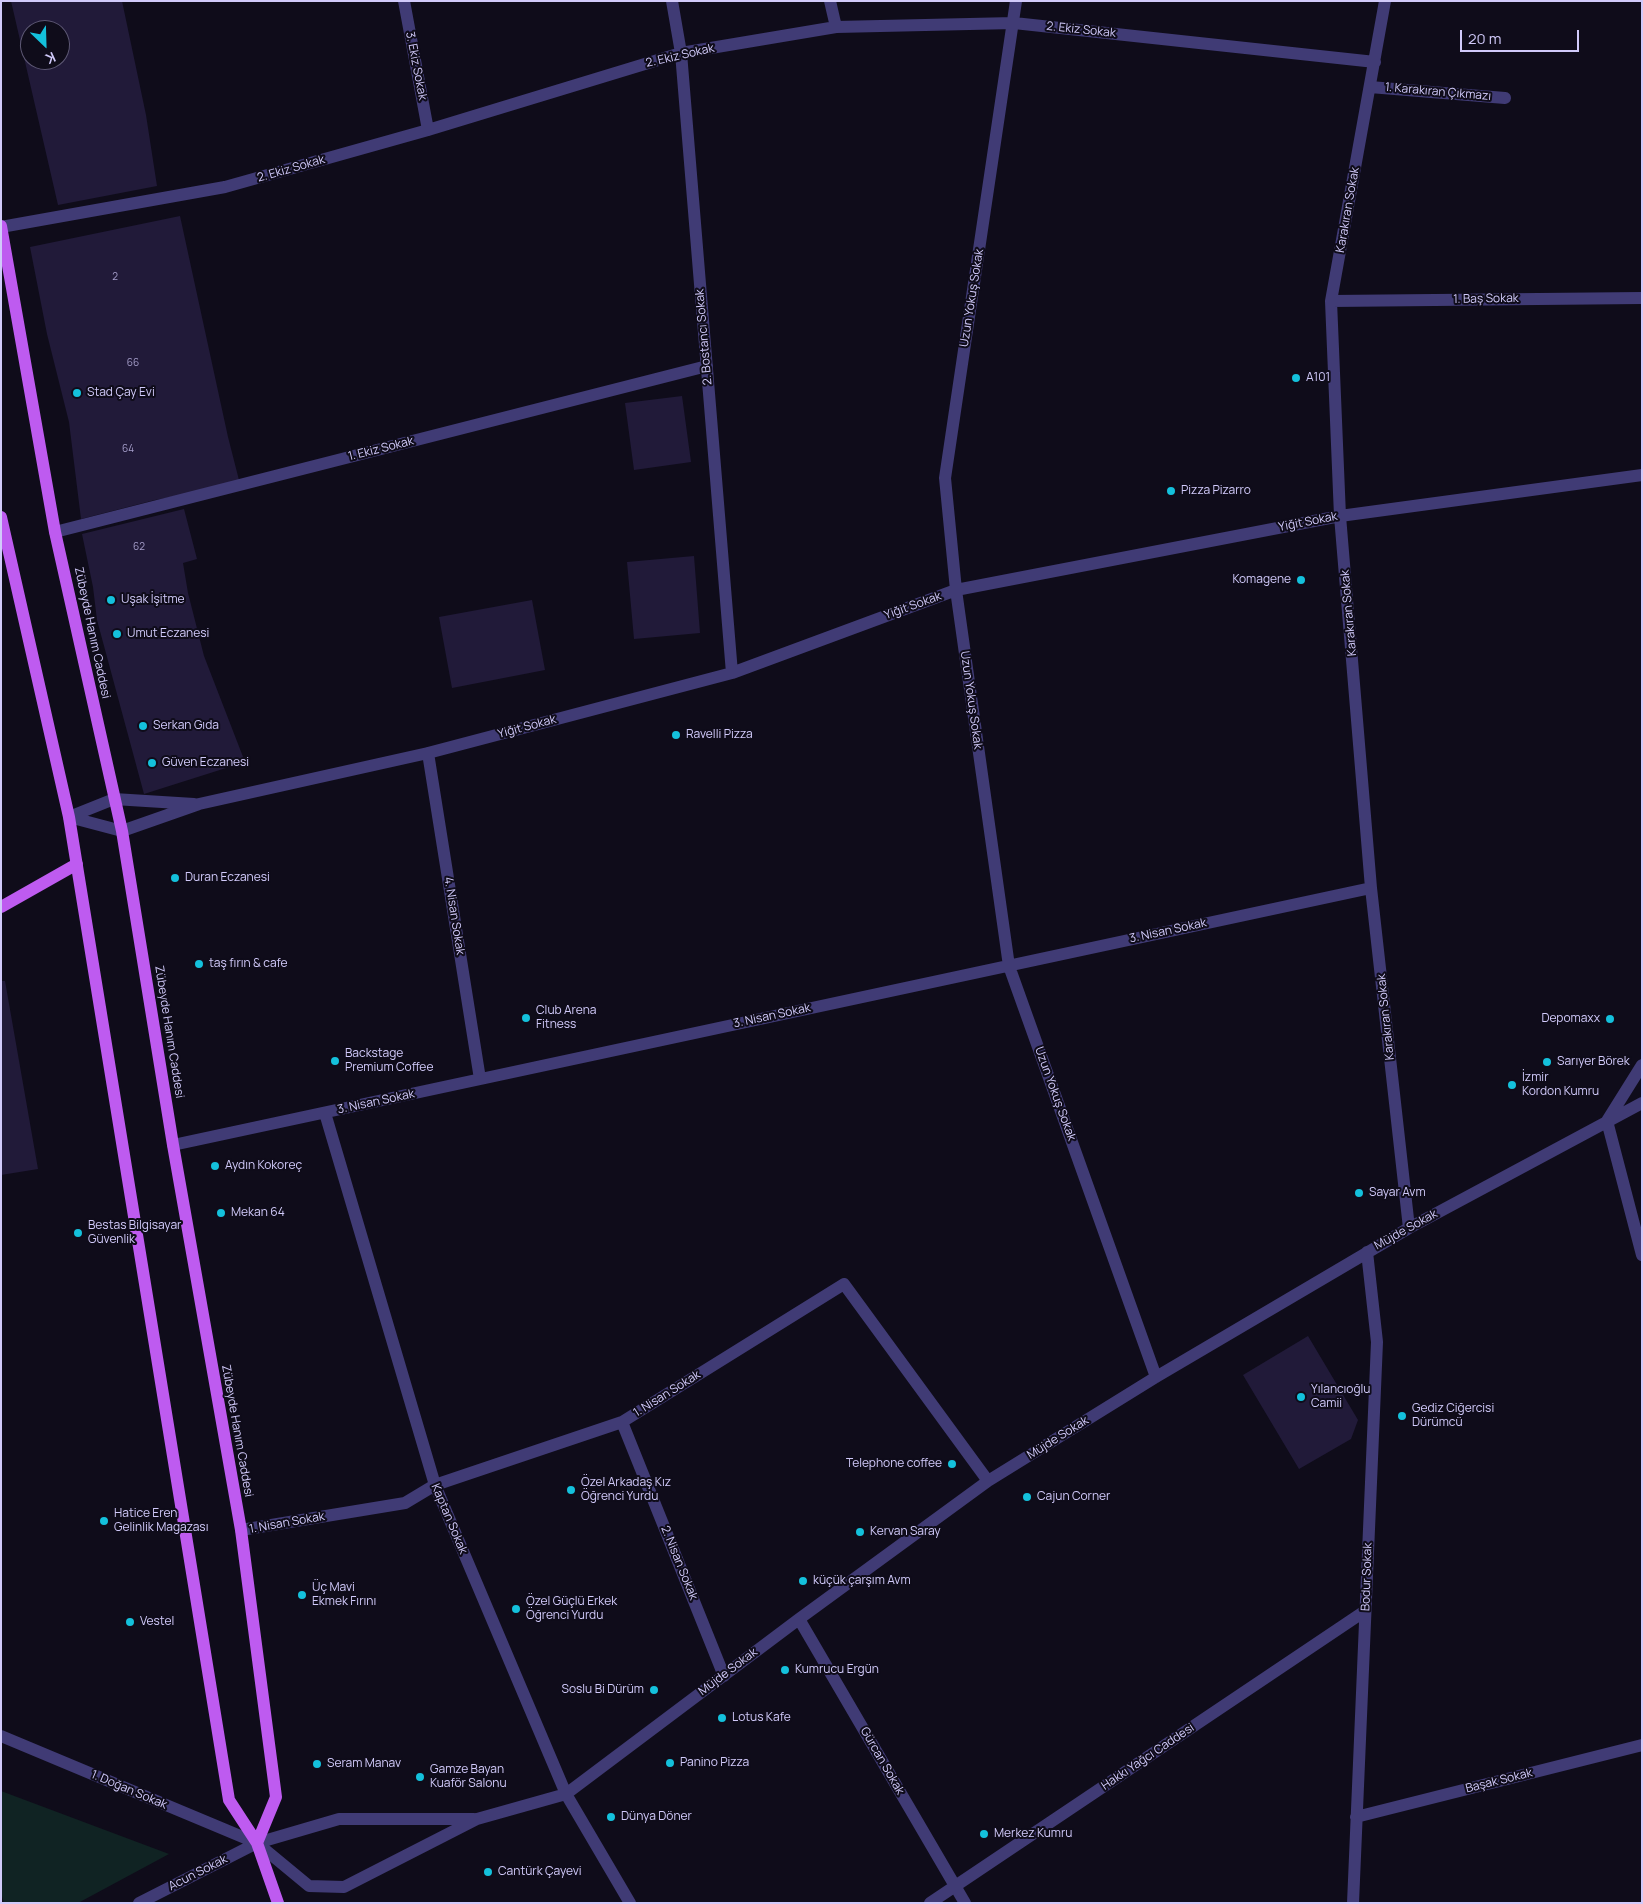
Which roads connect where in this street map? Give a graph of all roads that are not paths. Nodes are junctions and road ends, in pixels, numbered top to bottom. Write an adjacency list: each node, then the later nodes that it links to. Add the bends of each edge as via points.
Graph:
1 (404, 1): 12 (street, 3. Ekiz Sokak)
2 (672, 1): 8 (street, 2. Bostancı Sokak)
3 (830, 1): 7 (street)
4 (1016, 1): 6 (street, Uzun Yokuş Sokak)
5 (1385, 1): 9 (street, Karakıran Sokak)
6 (1014, 23): 7 (street, 2. Ekiz Sokak); 9 (street, 2. Ekiz Sokak); 21 (street, Uzun Yokuş Sokak, via 945,478)
7 (836, 27): 8 (street, 2. Ekiz Sokak)
8 (681, 53): 12 (street, 2. Ekiz Sokak); 16 (street, 2. Bostancı Sokak)
9 (1375, 62): 10 (street, Karakıran Sokak)
10 (1370, 87): 11 (street, 1. Karakıran Çıkmazı); 15 (street, Karakıran Sokak)
11 (1505, 98)
12 (428, 130): 13 (street, 2. Ekiz Sokak, via 225,187)
13 (1, 226): 20 (main road, Zübeyde Hanım Caddesi)
14 (1642, 298): 15 (street, 1. Baş Sokak)
15 (1331, 301): 18 (street, Karakıran Sokak)
16 (707, 366): 20 (street, 1. Ekiz Sokak); 22 (street, 2. Bostancı Sokak)
17 (1642, 475): 18 (street, Yiğit Sokak)
18 (1340, 516): 21 (street, Yiğit Sokak); 29 (street, Karakıran Sokak)
19 (1, 517): 26 (main road)
20 (56, 532): 24 (main road, Zübeyde Hanım Caddesi)
21 (956, 590): 22 (street, Yiğit Sokak); 31 (street, Uzun Yokuş Sokak)
22 (732, 673): 23 (street, Yiğit Sokak)
23 (428, 753): 25 (street, Yiğit Sokak); 33 (street, 4. Nisan Sokak)
24 (114, 799): 25 (street); 26 (street); 27 (main road, Zübeyde Hanım Caddesi)
25 (199, 804): 27 (street)
26 (69, 818): 27 (street); 28 (main road)
27 (122, 831): 37 (main road, Zübeyde Hanım Caddesi)
28 (77, 864): 30 (main road); 54 (main road, via 229,1800)
29 (1371, 888): 31 (street, 3. Nisan Sokak); 38 (street, Karakıran Sokak)
30 (1, 907)
31 (1009, 966): 33 (street, 3. Nisan Sokak); 41 (street, Uzun Yokuş Sokak)
32 (1642, 1065): 36 (street, Müjde Sokak)
33 (480, 1079): 35 (street, 3. Nisan Sokak)
34 (1642, 1103): 36 (street)
35 (325, 1113): 37 (street, 3. Nisan Sokak); 44 (street, Kaptan Sokak)
36 (1607, 1121): 38 (street, Müjde Sokak); 40 (street)
37 (174, 1145): 45 (main road, Zübeyde Hanım Caddesi)
38 (1409, 1228): 39 (street, Müjde Sokak)
39 (1367, 1252): 41 (street, Müjde Sokak); 46 (street, Bodur Sokak, via 1376,1342)
40 (1642, 1255)
41 (1156, 1377): 43 (street, Müjde Sokak)
42 (622, 1422): 43 (street, 1. Nisan Sokak, via 844,1284); 44 (street, 1. Nisan Sokak); 48 (street, 2. Nisan Sokak)
43 (988, 1481): 47 (street, Müjde Sokak)
44 (434, 1485): 45 (street, 1. Nisan Sokak, via 405,1502); 51 (street, Kaptan Sokak)
45 (240, 1530): 54 (main road, Zübeyde Hanım Caddesi, via 276,1797)
46 (1365, 1611): 52 (street, Bodur Sokak); 55 (street, Hakkı Yağcı Caddesi)
47 (799, 1619): 48 (street, Müjde Sokak); 55 (street, Gürcan Sokak)
48 (724, 1676): 51 (street, Müjde Sokak)
49 (1, 1736): 54 (street, 1. Doğan Sokak)
50 (1642, 1746): 52 (street, Başak Sokak)
51 (566, 1794): 53 (street, Müjde Sokak); 58 (street, Kaptan Sokak)
52 (1356, 1817): 61 (street, Bodur Sokak)
53 (477, 1819): 54 (street, Acun Sokak, via 340,1819); 54 (street, 1. Doğan Sokak, via 344,1887 309,1886)
54 (257, 1843): 56 (street, Acun Sokak); 57 (main road)
55 (955, 1886): 59 (street, Hakkı Yağcı Caddesi); 60 (street, Gürcan Sokak)
56 (139, 1903)
57 (278, 1903)
58 (630, 1903)
59 (930, 1903)
60 (965, 1903)
61 (1353, 1903)

